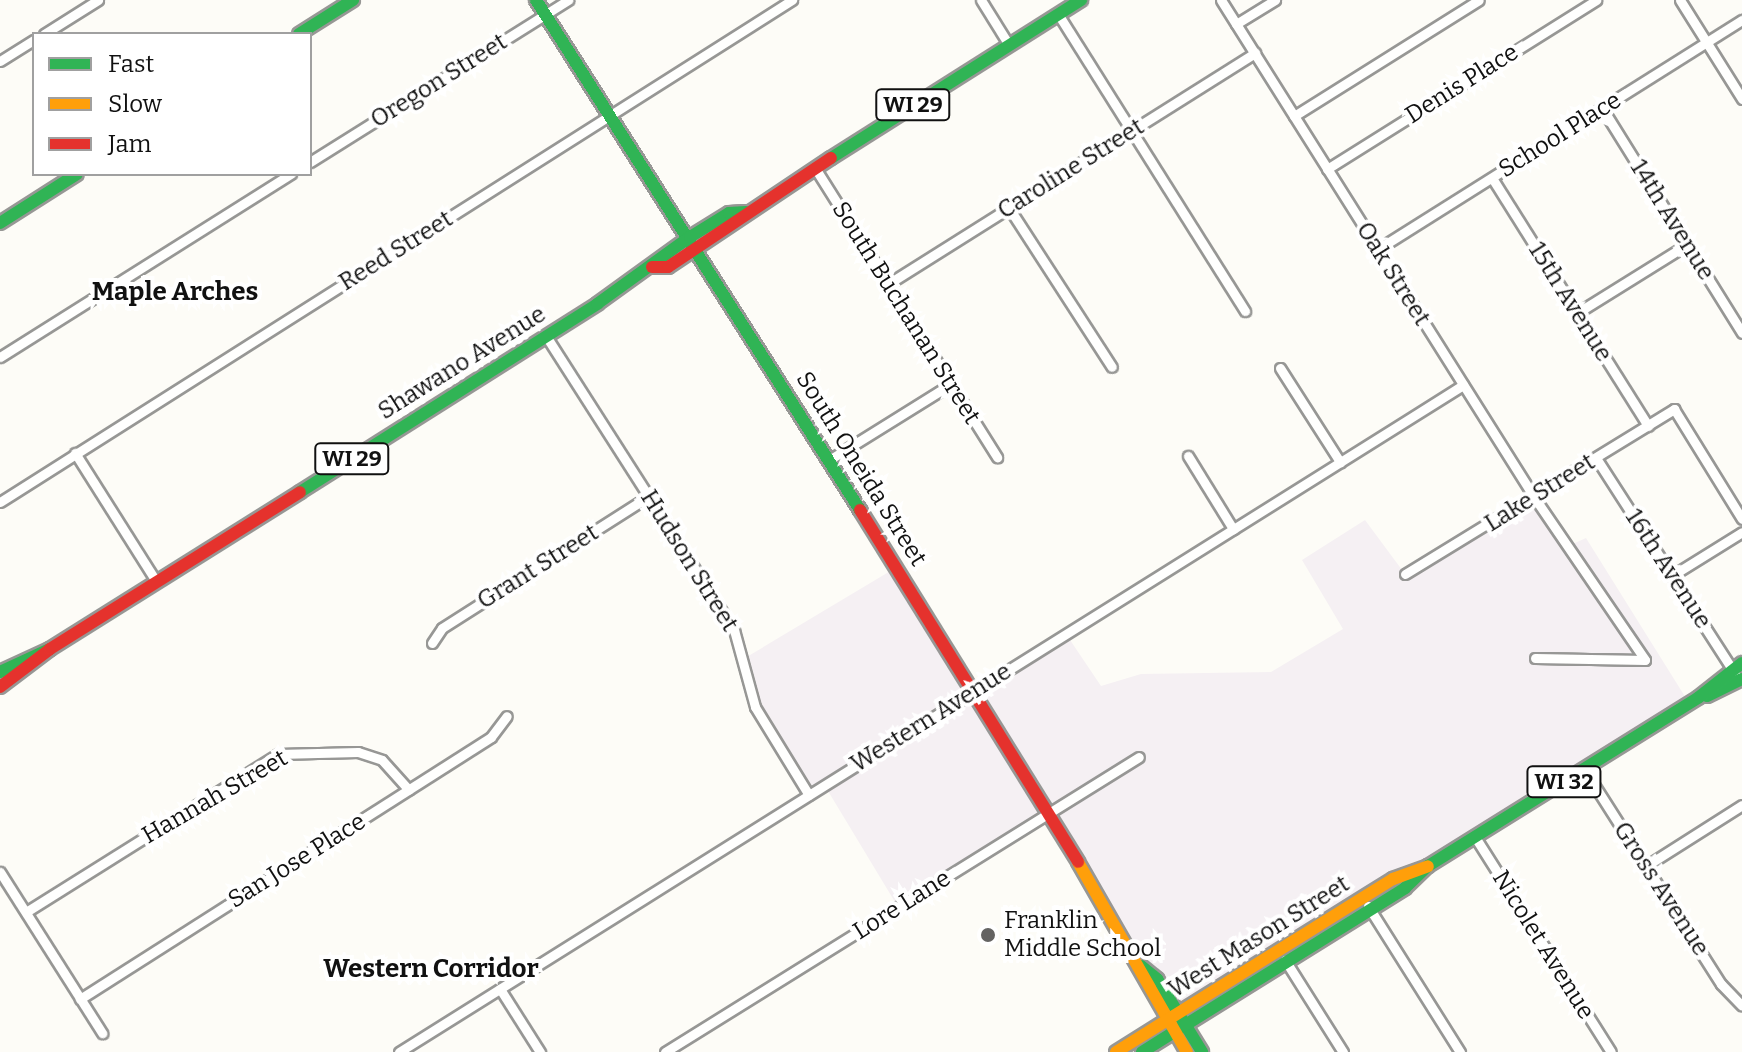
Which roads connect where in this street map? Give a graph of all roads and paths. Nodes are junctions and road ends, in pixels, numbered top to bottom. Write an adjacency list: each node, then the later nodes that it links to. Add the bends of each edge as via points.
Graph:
1 (98, 0): 17 (street)
2 (353, 0): 18 (main road)
3 (536, 0): 13 (main road, South Oneida Street)
4 (568, 0): 13 (street, Oregon Street)
5 (792, 0): 26 (street, Reed Street)
6 (981, 0): 21 (street)
7 (1081, 0): 14 (main road, Shawano Avenue / WI 29)
8 (1221, 0): 16 (street, Oak Street)
9 (1275, 0): 16 (street)
10 (1479, 0): 27 (street)
11 (1596, 0): 31 (street, Denis Place)
12 (1680, 0): 20 (street)
13 (545, 14): 26 (main road, South Oneida Street); 29 (street, Oregon Street)
14 (1058, 14): 21 (main road, Shawano Avenue / WI 29); 28 (street)
15 (1742, 20): 20 (street, School Place)
16 (1236, 24): 22 (street, Oak Street)
17 (47, 32)
18 (302, 32)
19 (32, 41): 23 (street)
20 (1706, 43): 24 (street); 25 (street, School Place)
21 (1009, 45): 30 (main road, Shawano Avenue / WI 29)
22 (1255, 53): 27 (street, Oak Street); 28 (street, Caroline Street)
23 (0, 61)
24 (1742, 99)
25 (1602, 108): 34 (street, School Place); 39 (street, 14th Avenue)
26 (610, 115): 38 (main road, South Oneida Street); 54 (street, Reed Street)
27 (1294, 116): 31 (street, Oak Street)
28 (1131, 131): 35 (street, Caroline Street); 44 (street)
29 (312, 161)
30 (815, 168): 36 (main road, Shawano Avenue / WI 29); 43 (street, South Buchanan Street)
31 (1327, 169): 41 (street, Oak Street)
32 (74, 176): 37 (main road)
33 (288, 176): 48 (street)
34 (1492, 178): 41 (street, School Place); 45 (street, 15th Avenue)
35 (1009, 208): 43 (street, Caroline Street); 49 (street)
36 (746, 212): 38 (main road, Shawano Avenue / WI 29, via 729,213); 40 (main road, Shawano Avenue / WI 29)
37 (0, 223)
38 (690, 237): 40 (main road, South Oneida Street); 42 (main road, Shawano Avenue / WI 29)
39 (1688, 244): 45 (street); 46 (street, 14th Avenue)
40 (697, 249): 42 (main road, Shawano Avenue / WI 29, via 668,267); 58 (main road, South Oneida Street)
41 (1378, 249): 52 (street, Oak Street)
42 (652, 267): 47 (main road, Shawano Avenue / WI 29)
43 (888, 284): 51 (street, South Buchanan Street)
44 (1245, 311)
45 (1577, 313): 53 (street, 15th Avenue)
46 (1742, 333)
47 (546, 336): 60 (street, Hudson Street); 68 (main road, Shawano Avenue / WI 29)
48 (0, 357)
49 (1112, 367)
50 (1280, 368): 59 (street)
51 (951, 384): 56 (street, South Buchanan Street); 58 (street)
52 (1463, 385): 59 (street, Western Avenue); 61 (street, Oak Street)
53 (1648, 426): 57 (street, Lake Street); 63 (street, Lake Street, via 1674,409)
54 (75, 453): 62 (street, Reed Street); 68 (street)
55 (1188, 456): 64 (street)
56 (997, 457)
57 (1596, 458): 61 (street, Lake Street); 67 (street, 16th Avenue)
58 (829, 460): 75 (main road, South Oneida Street)
59 (1340, 462): 64 (street, Western Avenue)
60 (648, 497): 69 (street, Grant Street, via 442,628); 80 (street, Hudson Street, via 734,630 755,707)
61 (1534, 497): 66 (street, Lake Street); 71 (street, Oak Street, via 1645,660)
62 (0, 502)
63 (1742, 519)
64 (1233, 529): 75 (street, Western Avenue)
65 (1742, 532): 67 (street)
66 (1405, 574)
67 (1673, 575): 73 (street, 16th Avenue)
68 (156, 581): 70 (main road, Shawano Avenue / WI 29)
69 (432, 643)
70 (50, 649): 72 (main road, Shawano Avenue / WI 29); 74 (main road, Shawano Avenue / WI 29)
71 (1535, 658)
72 (0, 672)
73 (1739, 673): 78 (main road, West Mason Street / WI 32)
74 (0, 687)
75 (975, 691): 80 (street, Western Avenue); 82 (main road, South Oneida Street)
76 (507, 716): 79 (street, San Jose Place, via 491,737)
77 (1139, 757): 82 (street, Lore Lane)
78 (1584, 769): 83 (main road, West Mason Street / WI 32); 85 (street, Gross Avenue)
79 (409, 790): 89 (street, Hannah Street, via 382,760 358,752 278,754); 93 (street, San Jose Place)
80 (809, 795): 92 (street, Western Avenue)
81 (1742, 805): 85 (street)
82 (1048, 813): 91 (main road, South Oneida Street); 100 (street, Lore Lane)
83 (1475, 837): 84 (main road, West Mason Street / WI 32); 107 (street, Nicolet Avenue)
84 (1428, 866): 87 (main road, West Mason Street / WI 32, via 1405,872); 88 (main road, West Mason Street / WI 32)
85 (1646, 866): 94 (street, Gross Avenue, via 1721,984)
86 (0, 872): 89 (street)
87 (1363, 898): 88 (street); 90 (main road, West Mason Street / WI 32)
88 (1370, 910): 90 (main road, West Mason Street / WI 32); 106 (street)
89 (26, 912): 93 (street)
90 (1282, 957): 95 (main road, West Mason Street / WI 32); 105 (street)
91 (1141, 966): 95 (main road, South Oneida Street, via 1157,979); 96 (main road, South Oneida Street, via 1146,986)
92 (500, 989): 98 (street, Western Avenue); 99 (street)
93 (80, 999): 97 (street)
94 (1742, 1006)
95 (1182, 1019): 96 (main road, West Mason Street / WI 32); 104 (main road, South Oneida Street)
96 (1170, 1027): 101 (main road, West Mason Street / WI 32); 102 (main road, West Mason Street / WI 32); 103 (main road, South Oneida Street)
97 (102, 1033)
98 (399, 1052)
99 (540, 1052)
100 (665, 1052)
101 (1116, 1052)
102 (1142, 1052)
103 (1187, 1052)
104 (1202, 1052)
105 (1343, 1052)
106 (1460, 1052)
107 (1611, 1052)

